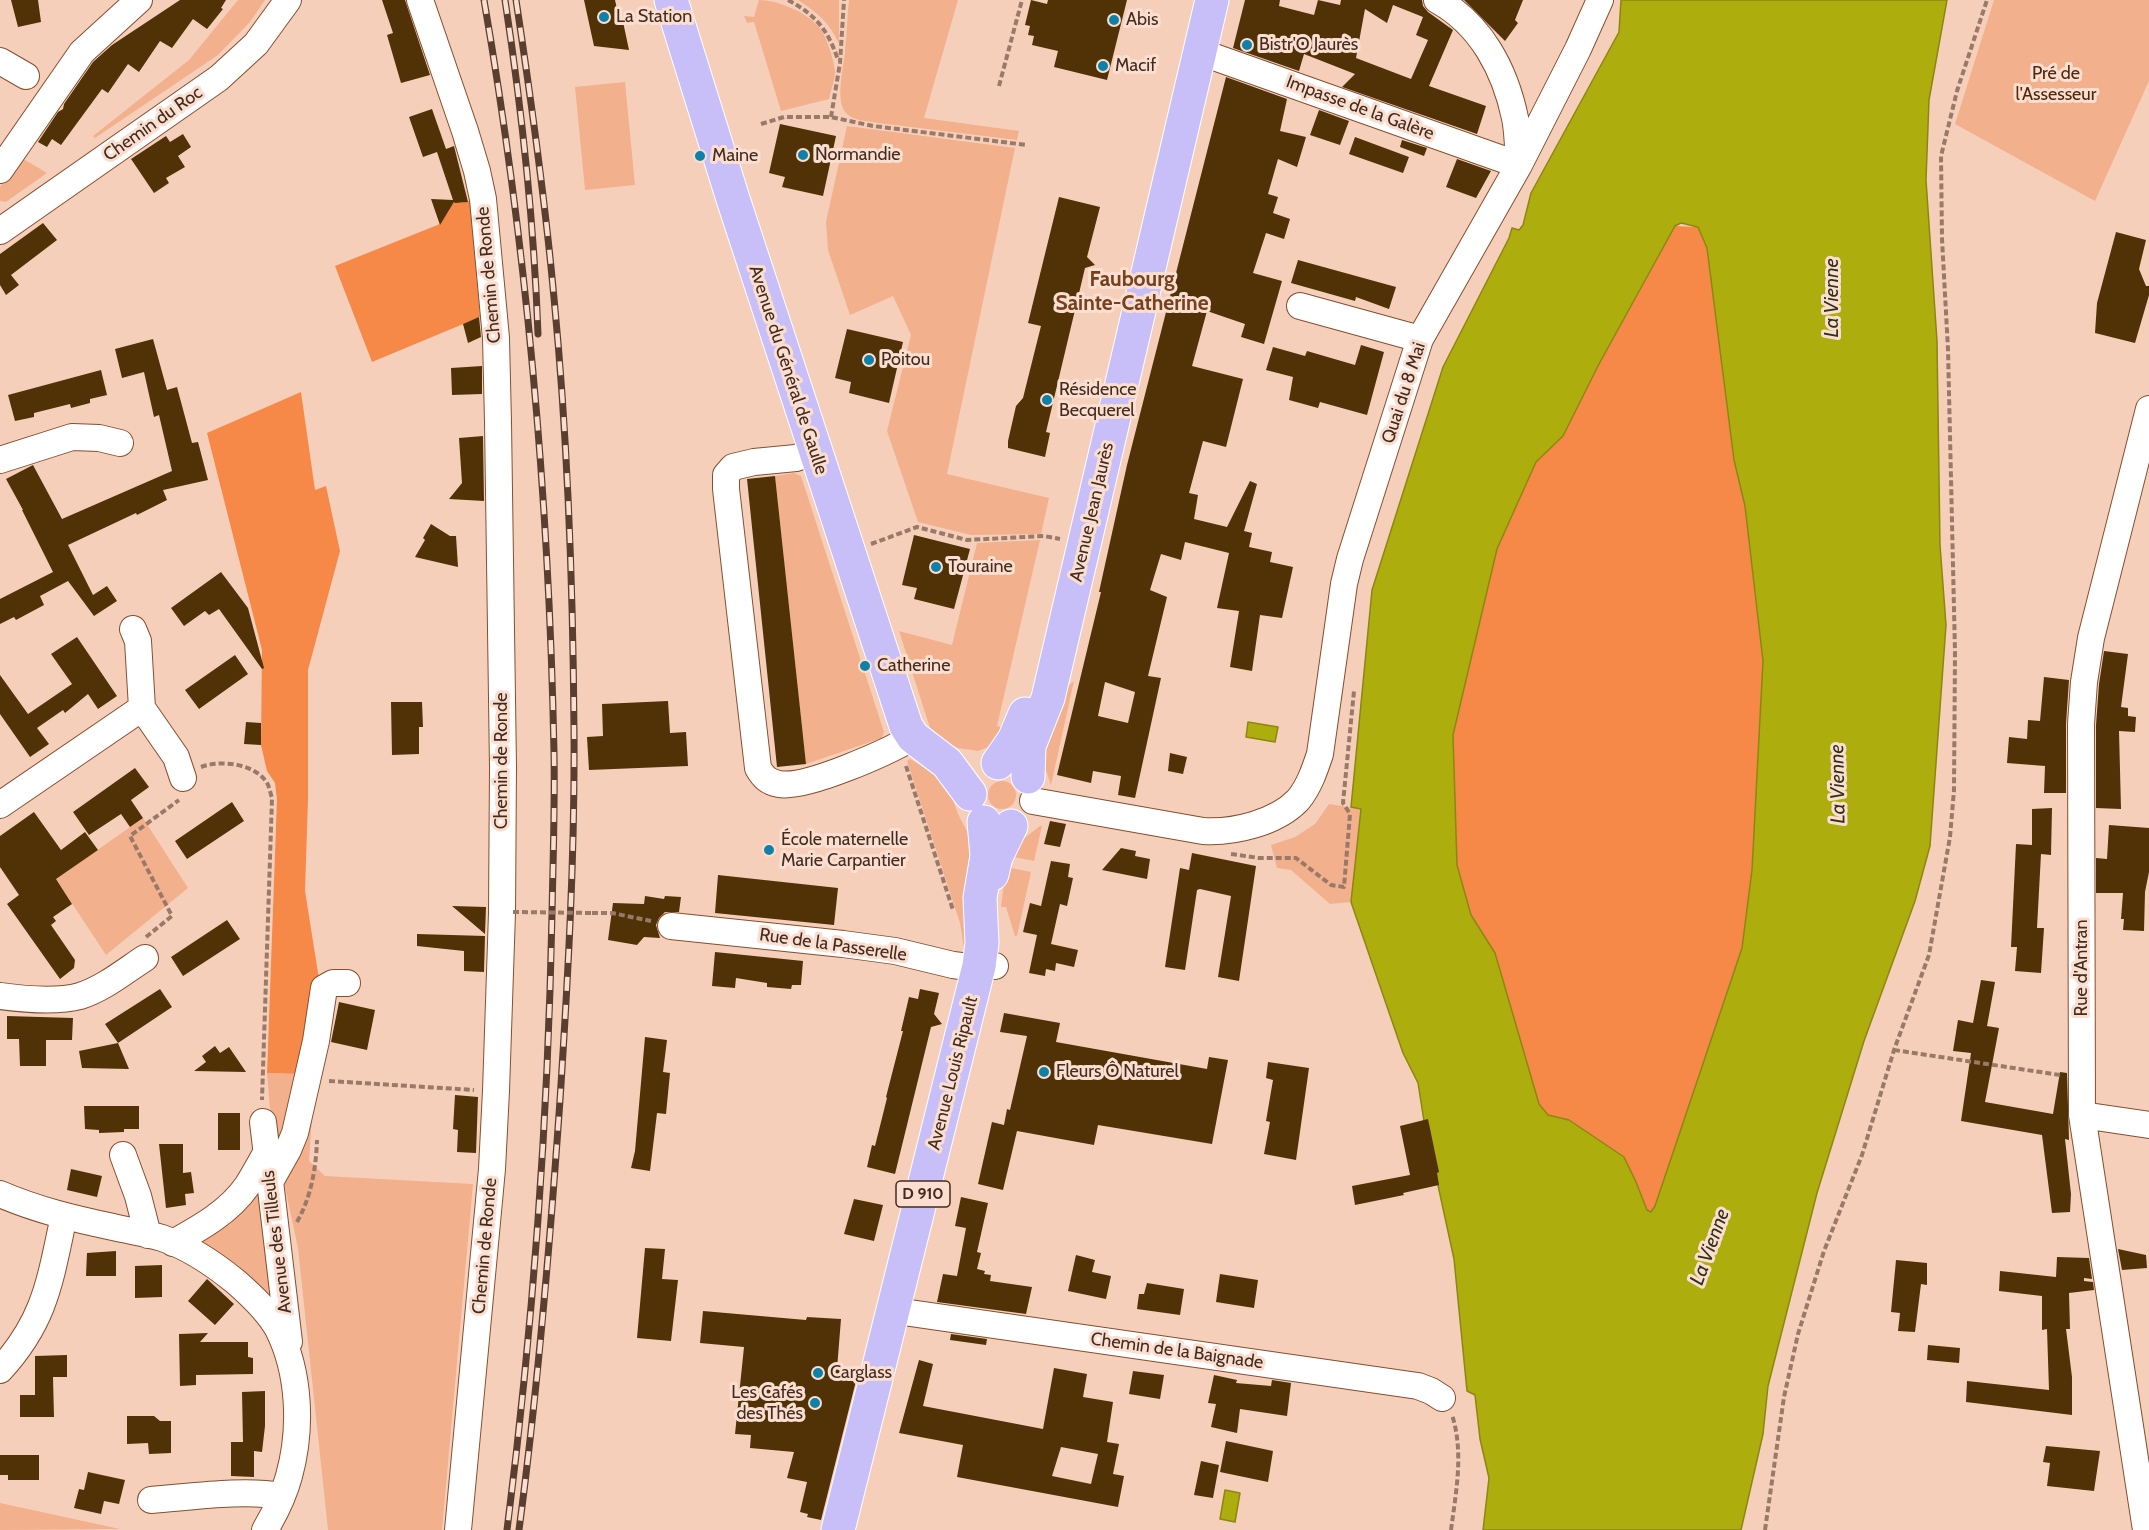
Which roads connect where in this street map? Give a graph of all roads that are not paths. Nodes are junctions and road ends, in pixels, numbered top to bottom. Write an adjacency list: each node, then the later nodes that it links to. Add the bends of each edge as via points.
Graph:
1 (139, 0): 13 (street, via 82,52)
2 (288, 0): 14 (street, Chemin du Roc, via 256,44 219,78)
3 (420, 0): 50 (street, Chemin de Ronde, via 477,171 496,338 502,913 492,1169)
4 (671, 0): 19 (main road, Avenue du Général de Gaulle)
5 (1192, 0): 26 (main road, Avenue Jean Jaurès / D 910, via 1025,712)
6 (1212, 0): 9 (main road, Avenue Jean Jaurès)
7 (1437, 0): 12 (street, via 1461,15 1479,34 1494,60 1513,109)
8 (1600, 0): 12 (street, Quai du 8 Mai)
9 (1200, 52): 12 (street, Impasse de la Galère); 25 (main road, Avenue Jean Jaurès, via 1048,698 1029,746)
10 (0, 60): 11 (street)
11 (26, 76)
12 (1519, 165): 16 (street, Quai du 8 Mai)
13 (0, 170)
14 (0, 231)
15 (1300, 306): 16 (street)
16 (1420, 339): 25 (street, Quai du 8 Mai, via 1350,559 1320,754 1298,800 1249,826 1224,832 1203,831)
17 (2149, 409): 33 (street, Rue d'Antran, via 2091,638 2080,724)
18 (120, 443): 20 (street, via 72,437)
19 (815, 452): 23 (main road, Avenue du Général de Gaulle, via 906,726); 23 (street, via 733,467 726,476 758,768 770,781 792,784 890,750)
20 (0, 460)
21 (133, 628): 22 (street, via 138,641)
22 (142, 708): 24 (street, via 176,757); 27 (street)
23 (924, 746): 26 (main road, Avenue du Général de Gaulle, via 958,776)
24 (183, 778)
25 (1031, 789): 26 (main road, via 1026,817); 26 (main road, via 1018,768 1005,763)
26 (990, 795): 30 (main road, Avenue Louis Ripault / D 910, via 996,857 988,911 995,947)
27 (0, 805)
28 (671, 926): 30 (street, Rue de la Passerelle, via 843,944 953,965)
29 (145, 958): 32 (street, via 80,996)
30 (987, 966): 43 (main road, Avenue Louis Ripault / D 910, via 982,1030); 51 (main road, Avenue Louis Ripault / D 910)
31 (347, 983): 38 (street, via 333,982 324,988 295,1133)
32 (0, 996)
33 (2082, 1115): 35 (street); 53 (street, Rue d'Antran)
34 (263, 1122): 36 (street, Avenue des Tilleuls)
35 (2149, 1125)
36 (266, 1153): 38 (street, Avenue des Tilleuls); 42 (street, via 228,1208)
37 (123, 1155): 41 (street)
38 (270, 1182): 44 (street, Avenue des Tilleuls)
39 (0, 1194): 40 (street)
40 (64, 1216): 41 (street); 45 (street, via 39,1315 28,1336)
41 (148, 1235): 42 (street)
42 (173, 1243): 44 (street, via 217,1267 256,1299 277,1328)
43 (910, 1313): 46 (street, Chemin de la Baignade, via 1418,1386); 52 (main road, Avenue Louis Ripault / D 910)
44 (291, 1362): 47 (street, via 296,1430)
45 (0, 1370)
46 (1442, 1398)
47 (282, 1496): 48 (street); 49 (street)
48 (151, 1500)
49 (265, 1530)
50 (458, 1530)
51 (838, 1530)
52 (856, 1530)
53 (2146, 1530)

